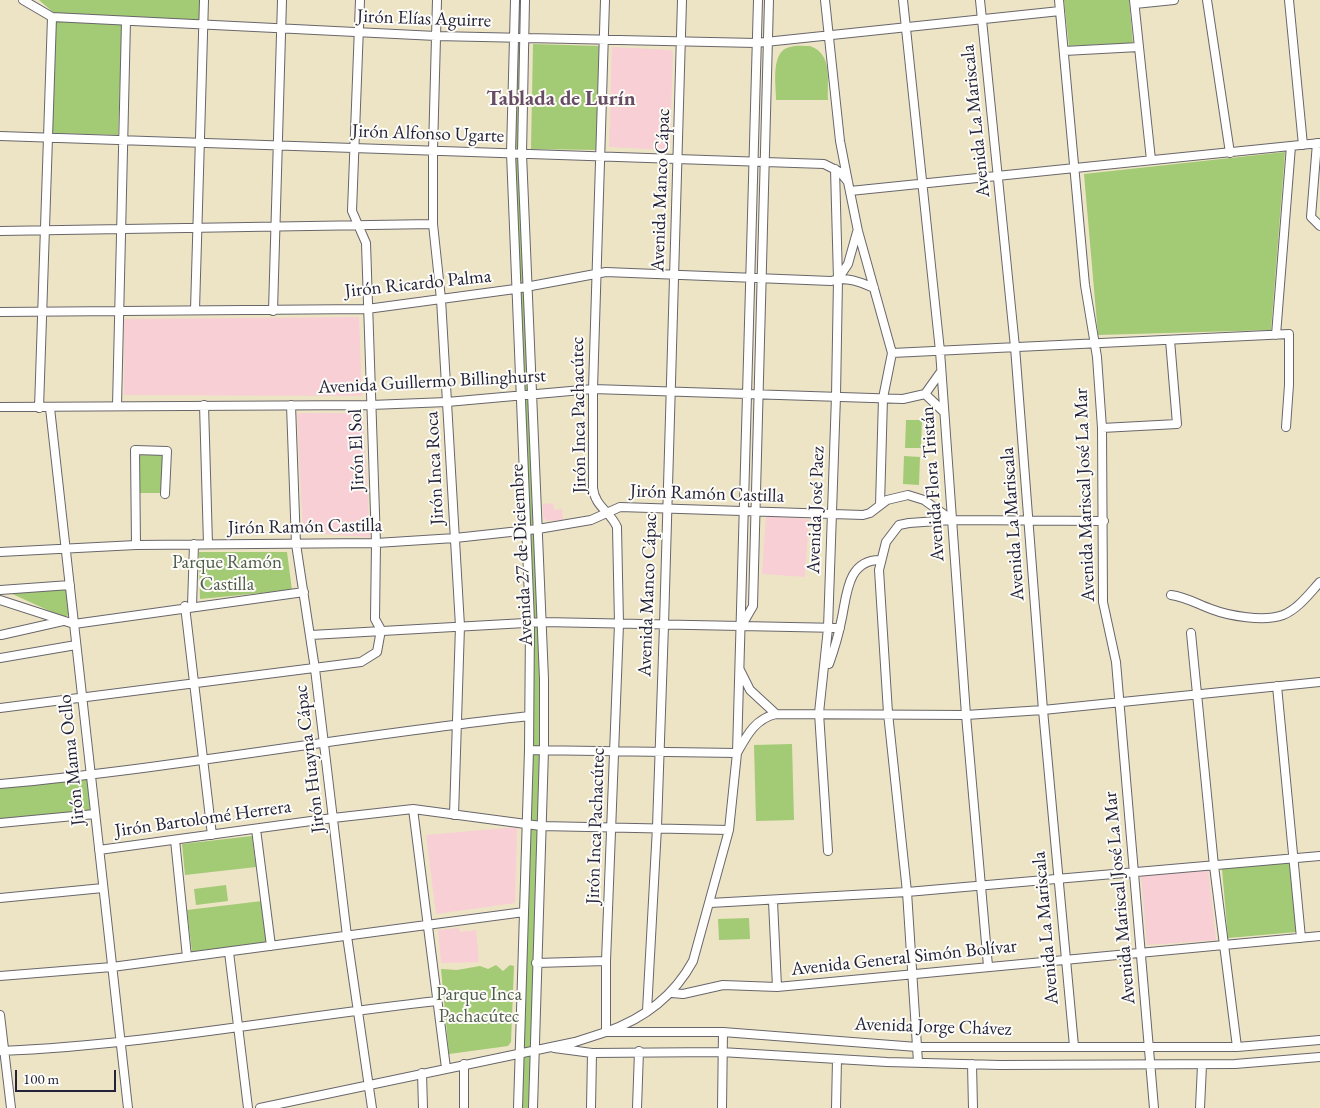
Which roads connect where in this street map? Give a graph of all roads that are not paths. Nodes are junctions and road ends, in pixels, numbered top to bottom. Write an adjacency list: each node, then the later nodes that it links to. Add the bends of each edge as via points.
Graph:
1 (24, 0): 20 (street, Jirón Elías Aguirre)
2 (204, 0): 25 (street)
3 (282, 0): 27 (street)
4 (360, 0): 28 (street, Jirón El Sol)
5 (437, 0): 30 (street, Jirón Inca Roca)
6 (515, 0): 31 (street, Avenida 27 de Diciembre)
7 (526, 0): 32 (street, Avenida 27 de Diciembre)
8 (605, 0): 33 (street, Jirón Inca Pachacútec)
9 (682, 0): 35 (street, Avenida Manco Cápac)
10 (758, 0): 36 (street)
11 (769, 0): 34 (street)
12 (825, 0): 29 (street)
13 (903, 0): 26 (street, Avenida Flora Tristán)
14 (980, 0): 23 (street, Avenida La Mariscala)
15 (1059, 0): 21 (street, Avenida Mariscal José La Mar)
16 (1174, 0): 19 (street)
17 (1207, 0): 50 (street)
18 (1289, 0): 44 (street)
19 (1135, 2): 37 (street)
20 (33, 3): 22 (street, Jirón Elías Aguirre)
21 (1060, 11): 23 (street, Jirón Elías Aguirre); 38 (street, Avenida Mariscal José La Mar)
22 (52, 17): 24 (street, Jirón Elías Aguirre); 40 (street)
23 (982, 20): 26 (street, Jirón Elías Aguirre); 59 (street, Avenida La Mariscala)
24 (126, 21): 25 (street, Jirón Elías Aguirre); 41 (street)
25 (203, 25): 27 (street, Jirón Elías Aguirre); 42 (street)
26 (905, 26): 29 (street, Jirón Elías Aguirre); 62 (street, Avenida Flora Tristán)
27 (282, 28): 28 (street, Jirón Elías Aguirre); 45 (street)
28 (360, 32): 30 (street, Jirón Elías Aguirre); 47 (street, Jirón El Sol)
29 (827, 35): 34 (street, Jirón Elías Aguirre); 61 (street)
30 (436, 36): 31 (street, Jirón Elías Aguirre); 48 (street, Jirón Inca Roca)
31 (514, 39): 32 (street, Jirón Elías Aguirre); 49 (street, Avenida 27 de Diciembre)
32 (524, 39): 33 (street, Jirón Elías Aguirre); 51 (street, Avenida 27 de Diciembre)
33 (604, 41): 35 (street, Jirón Elías Aguirre); 52 (street, Jirón Inca Pachacútec)
34 (768, 42): 36 (street, Jirón Elías Aguirre); 56 (street)
35 (681, 43): 36 (street, Jirón Elías Aguirre); 53 (street, Avenida Manco Cápac)
36 (756, 43): 55 (street)
37 (1139, 47): 38 (street); 54 (street)
38 (1064, 51): 57 (street, Avenida Mariscal José La Mar)
39 (0, 136): 40 (street, Jirón Alfonso Ugarte)
40 (48, 138): 41 (street, Jirón Alfonso Ugarte); 73 (street)
41 (123, 140): 42 (street, Jirón Alfonso Ugarte); 70 (street)
42 (200, 143): 45 (street, Jirón Alfonso Ugarte); 69 (street)
43 (1319, 143): 44 (street); 60 (street)
44 (1303, 145): 46 (street)
45 (278, 146): 47 (street, Jirón Alfonso Ugarte); 68 (street)
46 (1291, 146): 50 (street); 89 (street)
47 (355, 148): 48 (street, Jirón Alfonso Ugarte); 66 (street, Jirón El Sol, via 352,211)
48 (432, 150): 49 (street, Jirón Alfonso Ugarte); 65 (street, Jirón Inca Roca)
49 (511, 153): 51 (street, Jirón Alfonso Ugarte); 81 (street, Avenida 27 de Diciembre)
50 (1230, 153): 54 (street)
51 (522, 154): 52 (street, Jirón Alfonso Ugarte); 79 (street, Avenida 27 de Diciembre)
52 (600, 157): 53 (street, Jirón Alfonso Ugarte); 74 (street, Jirón Inca Pachacútec)
53 (678, 158): 55 (street, Jirón Alfonso Ugarte); 75 (street, Avenida Manco Cápac)
54 (1151, 160): 57 (street)
55 (753, 161): 56 (street, Jirón Alfonso Ugarte); 76 (street)
56 (765, 161): 58 (street, Jirón Alfonso Ugarte, via 824,164); 77 (street)
57 (1075, 167): 59 (street); 91 (street, Avenida Mariscal José La Mar)
58 (835, 168): 61 (street); 78 (street, Avenida José Paez)
59 (998, 175): 62 (street); 92 (street, Avenida La Mariscala)
60 (1317, 181): 64 (street)
61 (848, 182): 63 (street)
62 (922, 182): 63 (street); 93 (street, Avenida Flora Tristán)
63 (850, 191): 71 (street)
64 (1316, 201): 67 (street, via 1311,217)
65 (434, 224): 66 (street); 82 (street, Jirón Inca Roca)
66 (358, 226): 68 (street); 83 (street, Jirón El Sol, via 366,243)
67 (1320, 226)
68 (276, 227): 69 (street); 86 (street)
69 (197, 228): 70 (street); 85 (street)
70 (121, 230): 73 (street); 84 (street)
71 (858, 230): 78 (street, via 848,264); 80 (street)
72 (0, 231): 73 (street)
73 (45, 231): 88 (street)
74 (596, 274): 75 (street, Jirón Ricardo Palma); 79 (street, Jirón Ricardo Palma); 96 (street, Jirón Inca Pachacútec)
75 (675, 275): 76 (street, Jirón Ricardo Palma); 97 (street, Avenida Manco Cápac)
76 (751, 278): 77 (street, Jirón Ricardo Palma); 98 (street)
77 (761, 278): 78 (street, Jirón Ricardo Palma); 99 (street)
78 (838, 279): 80 (street, Jirón Ricardo Palma); 103 (street, Avenida José Paez)
79 (526, 287): 81 (street, Jirón Ricardo Palma); 101 (street, Avenida 27 de Diciembre)
80 (874, 288): 94 (street)
81 (515, 289): 82 (street, Jirón Ricardo Palma); 102 (street, Avenida 27 de Diciembre)
82 (441, 299): 83 (street, Jirón Ricardo Palma); 105 (street, Jirón Inca Roca)
83 (367, 309): 86 (street, Jirón Ricardo Palma); 108 (street, Jirón El Sol)
84 (119, 310): 85 (street, Jirón Ricardo Palma); 88 (street, Jirón Ricardo Palma); 109 (street)
85 (195, 310): 86 (street, Jirón Ricardo Palma)
86 (273, 311)
87 (0, 312): 88 (street, Jirón Ricardo Palma)
88 (41, 312): 111 (street)
89 (1276, 335): 90 (street); 114 (street, via 1289,334)
90 (1170, 340): 91 (street); 115 (street, via 1177,424)
91 (1093, 344): 92 (street); 115 (street, Avenida Mariscal José La Mar, via 1097,357)
92 (1015, 347): 93 (street); 124 (street, Avenida La Mariscala)
93 (940, 351): 94 (street); 95 (street, Avenida Flora Tristán)
94 (892, 353): 104 (street)
95 (941, 372): 100 (street); 113 (street, Avenida Flora Tristán)
96 (593, 389): 97 (street, Avenida Guillermo Billinghurst); 101 (street, Avenida Guillermo Billinghurst); 121 (street, Jirón Inca Pachacútec, via 594,493 596,503)
97 (670, 390): 98 (street, Avenida Guillermo Billinghurst); 118 (street, Avenida Manco Cápac)
98 (747, 393): 99 (street, Avenida Guillermo Billinghurst); 119 (street)
99 (758, 394): 103 (street, Avenida Guillermo Billinghurst); 120 (street)
100 (925, 394): 104 (street, Avenida Guillermo Billinghurst, via 914,398); 113 (street)
101 (530, 395): 102 (street, Avenida Guillermo Billinghurst); 126 (street, Avenida 27 de Diciembre)
102 (521, 396): 105 (street, Avenida Guillermo Billinghurst); 127 (street, Avenida 27 de Diciembre)
103 (836, 396): 104 (street, Avenida Guillermo Billinghurst); 122 (street, Avenida José Paez)
104 (883, 398): 117 (street)
105 (447, 402): 108 (street, Avenida Guillermo Billinghurst); 128 (street, Jirón Inca Roca)
106 (204, 405): 107 (street, Avenida Guillermo Billinghurst); 109 (street, Avenida Guillermo Billinghurst); 131 (street)
107 (291, 405): 108 (street, Avenida Guillermo Billinghurst); 132 (street, Jirón Huayna Cápac)
108 (371, 405): 129 (street, Jirón El Sol)
109 (116, 406): 112 (street, Avenida Guillermo Billinghurst)
110 (0, 407): 111 (street, Avenida Guillermo Billinghurst)
111 (39, 408): 112 (street, Avenida Guillermo Billinghurst)
112 (50, 408): 134 (street, Jirón Mama Ocllo)
113 (944, 412): 123 (street, Avenida Flora Tristán)
114 (1286, 426)
115 (1102, 428): 125 (street, Avenida Mariscal José La Mar)
116 (166, 494): 133 (street, via 167,451 135,450)
117 (880, 505): 122 (street, Jirón Ramón Castilla, via 863,515); 123 (street, Jirón Ramón Castilla, via 897,496 916,497)
118 (667, 508): 119 (street, Jirón Ramón Castilla); 121 (street, Jirón Ramón Castilla, via 620,507); 149 (street, Avenida Manco Cápac)
119 (744, 510): 120 (street, Jirón Ramón Castilla); 151 (street)
120 (756, 510): 122 (street, Jirón Ramón Castilla); 151 (street, via 753,606)
121 (608, 513): 126 (street, Jirón Ramón Castilla, via 591,520); 148 (street, Jirón Inca Pachacútec, via 615,521 618,534)
122 (832, 515): 152 (street, Avenida José Paez)
123 (952, 520): 124 (street); 136 (street, via 909,522 899,526 886,542); 177 (street, Avenida Flora Tristán)
124 (1029, 521): 125 (street); 172 (street, Avenida La Mariscala)
125 (1104, 521): 170 (street, Avenida Mariscal José La Mar, via 1103,602 1112,640)
126 (538, 529): 127 (street, Jirón Ramón Castilla); 145 (street, Avenida 27 de Diciembre)
127 (526, 530): 128 (street, Jirón Ramón Castilla); 146 (street, Avenida 27 de Diciembre)
128 (455, 538): 129 (street, Jirón Ramón Castilla); 150 (street, Jirón Inca Roca)
129 (376, 543): 132 (street, Jirón Ramón Castilla); 154 (street, Jirón El Sol, via 375,619)
130 (194, 544): 131 (street, Jirón Ramón Castilla); 133 (street, Jirón Ramón Castilla); 143 (street)
131 (208, 544): 132 (street, Jirón Ramón Castilla)
132 (296, 544): 140 (street, Jirón Huayna Cápac)
133 (136, 545): 134 (street, Jirón Ramón Castilla)
134 (65, 548): 135 (street, Jirón Ramón Castilla); 138 (street, Jirón Mama Ocllo)
135 (0, 552)
136 (880, 560): 153 (street, via 870,560 857,569 849,582); 174 (street, via 878,578)
137 (1320, 582): 141 (street, via 1298,606 1282,615 1255,618 1229,614)
138 (70, 586): 139 (street); 147 (street, Jirón Mama Ocllo)
139 (0, 590)
140 (304, 592): 143 (street); 157 (street, Jirón Huayna Cápac)
141 (1171, 595)
142 (0, 600): 144 (street)
143 (189, 606): 147 (street); 165 (street)
144 (64, 620): 147 (street); 156 (street)
145 (543, 622): 146 (street); 148 (street); 164 (street, Avenida 27 de Diciembre)
146 (530, 623): 150 (street); 163 (street, Avenida 27 de Diciembre)
147 (74, 624): 158 (street, Jirón Mama Ocllo)
148 (619, 624): 149 (street); 182 (street, Jirón Inca Pachacútec)
149 (664, 625): 151 (street); 183 (street, Avenida Manco Cápac)
150 (460, 626): 154 (street); 178 (street, Jirón Inca Roca)
151 (741, 627): 152 (street); 161 (street)
152 (828, 628): 153 (street); 162 (street, Avenida José Paez)
153 (840, 628): 162 (street)
154 (381, 630): 157 (street); 160 (street, via 377,652 368,660)
155 (1190, 633): 168 (street)
156 (2, 635)
157 (310, 635): 160 (street, Jirón Huayna Cápac)
158 (76, 646): 159 (street); 169 (street, Jirón Mama Ocllo)
159 (0, 658)
160 (315, 669): 165 (street); 179 (street, Jirón Huayna Cápac)
161 (740, 670): 175 (street, via 750,690); 184 (street)
162 (825, 672): 173 (street, Avenida José Paez)
163 (530, 678): 164 (street); 176 (street, Avenida 27 de Diciembre)
164 (544, 679): 181 (street, Avenida 27 de Diciembre)
165 (194, 682): 169 (street); 185 (street)
166 (1320, 682): 167 (street)
167 (1276, 686): 168 (street); 204 (street)
168 (1197, 694): 170 (street); 205 (street)
169 (82, 697): 171 (street); 186 (street, Jirón Mama Ocllo)
170 (1119, 702): 172 (street); 206 (street, Avenida Mariscal José La Mar)
171 (0, 708)
172 (1043, 710): 177 (street); 207 (street, Avenida La Mariscala)
173 (820, 713): 174 (street); 175 (street); 202 (street, Avenida José Paez)
174 (888, 713): 177 (street); 210 (street)
175 (776, 714): 184 (street, via 765,717 754,726)
176 (529, 716): 178 (street); 180 (street, Avenida 27 de Diciembre)
177 (966, 716): 208 (street, Avenida Flora Tristán)
178 (457, 724): 179 (street); 190 (street, Jirón Inca Roca)
179 (324, 744): 185 (street); 191 (street, Jirón Huayna Cápac)
180 (529, 750): 181 (street); 193 (street, Avenida 27 de Diciembre)
181 (544, 750): 182 (street); 194 (street, Avenida 27 de Diciembre)
182 (615, 751): 183 (street); 195 (street, Jirón Inca Pachacútec)
183 (660, 752): 184 (street); 196 (street, Avenida Manco Cápac)
184 (737, 753): 198 (street)
185 (203, 762): 186 (street); 199 (street)
186 (91, 776): 187 (street); 189 (street, Jirón Mama Ocllo)
187 (0, 784)
188 (413, 810): 190 (street, Jirón Bartolomé Herrera); 191 (street, Jirón Bartolomé Herrera); 215 (street)
189 (95, 814): 192 (street); 201 (street, Jirón Mama Ocllo)
190 (454, 815): 193 (street, Jirón Bartolomé Herrera)
191 (334, 818): 197 (street, Jirón Bartolomé Herrera); 216 (street, Jirón Huayna Cápac)
192 (0, 823)
193 (527, 824): 194 (street, Jirón Bartolomé Herrera); 214 (street, Avenida 27 de Diciembre)
194 (541, 826): 195 (street, Jirón Bartolomé Herrera); 226 (street, Avenida 27 de Diciembre)
195 (612, 826): 196 (street, Jirón Bartolomé Herrera); 225 (street, Jirón Inca Pachacútec)
196 (657, 827): 198 (street, Jirón Bartolomé Herrera); 235 (street, Avenida Manco Cápac)
197 (256, 829): 199 (street, Jirón Bartolomé Herrera); 219 (street)
198 (729, 830): 213 (street)
199 (212, 835): 200 (street, Jirón Bartolomé Herrera)
200 (175, 840): 201 (street, Jirón Bartolomé Herrera); 223 (street)
201 (99, 850): 209 (street, Jirón Mama Ocllo)
202 (828, 851)
203 (1320, 856): 204 (street)
204 (1293, 857): 205 (street); 218 (street)
205 (1214, 866): 206 (street); 220 (street)
206 (1134, 872): 207 (street); 222 (street, Avenida Mariscal José La Mar)
207 (1058, 878): 208 (street); 224 (street, Avenida La Mariscala)
208 (981, 886): 210 (street); 227 (street, Avenida Flora Tristán)
209 (103, 888): 211 (street); 228 (street, Jirón Mama Ocllo)
210 (907, 892): 212 (street); 229 (street)
211 (0, 898)
212 (773, 901): 213 (street); 231 (street)
213 (710, 903): 232 (street, via 693,962)
214 (524, 912): 215 (street); 250 (street, Avenida 27 de Diciembre)
215 (428, 925): 216 (street); 233 (street)
216 (347, 936): 219 (street); 234 (street, Jirón Huayna Cápac)
217 (1320, 936): 218 (street, Avenida General Simón Bolívar)
218 (1301, 938): 220 (street, Avenida General Simón Bolívar)
219 (271, 946): 221 (street)
220 (1223, 946): 222 (street, Avenida General Simón Bolívar); 246 (street)
221 (229, 952): 223 (street); 237 (street)
222 (1142, 952): 224 (street, Avenida General Simón Bolívar); 244 (street, Avenida Mariscal José La Mar)
223 (187, 957): 228 (street)
224 (1065, 960): 227 (street, Avenida General Simón Bolívar); 243 (street, Avenida La Mariscala)
225 (606, 961): 226 (street); 238 (street, Jirón Inca Pachacútec)
226 (536, 962): 247 (street, Avenida 27 de Diciembre)
227 (988, 966): 229 (street, Avenida General Simón Bolívar)
228 (112, 967): 230 (street); 241 (street, Jirón Mama Ocllo)
229 (912, 974): 231 (street, Avenida General Simón Bolívar); 242 (street)
230 (0, 976)
231 (776, 987): 232 (street, Avenida General Simón Bolívar, via 723,985 682,994)
232 (672, 993): 235 (street)
233 (438, 1001): 234 (street); 260 (street)
234 (358, 1010): 237 (street); 262 (street, Jirón Huayna Cápac)
235 (647, 1011): 238 (street)
236 (0, 1015): 248 (street)
237 (239, 1028): 241 (street); 265 (street)
238 (606, 1032): 239 (street, Avenida Jorge Chávez); 245 (street, Avenida Jorge Chávez)
239 (723, 1032): 242 (street, Avenida Jorge Chávez); 251 (street)
240 (1320, 1040): 246 (street, Avenida Jorge Chávez)
241 (120, 1043): 248 (street); 264 (street, Jirón Mama Ocllo)
242 (916, 1046): 243 (street, Avenida Jorge Chávez); 255 (street)
243 (1074, 1046): 244 (street, Avenida Jorge Chávez)
244 (1149, 1046): 246 (street, Avenida Jorge Chávez); 259 (street, Avenida Mariscal José La Mar)
245 (548, 1047): 247 (street, Avenida Jorge Chávez); 252 (street, Avenida Jorge Chávez)
246 (1237, 1047)
247 (534, 1050): 250 (street, Avenida Jorge Chávez); 271 (street, Avenida 27 de Diciembre)
248 (2, 1051): 263 (street)
249 (639, 1051): 251 (street, Avenida Jorge Chávez); 252 (street, Avenida Jorge Chávez); 273 (street)
250 (520, 1052): 256 (street, Avenida Jorge Chávez); 270 (street, Avenida 27 de Diciembre)
251 (721, 1052): 254 (street, Avenida Jorge Chávez); 274 (street)
252 (592, 1053): 272 (street)
253 (1320, 1057): 258 (street, Avenida Jorge Chávez)
254 (837, 1059): 255 (street, Avenida Jorge Chávez); 275 (street)
255 (918, 1062): 257 (street, Avenida Jorge Chávez)
256 (464, 1064): 260 (street, Avenida Jorge Chávez); 269 (street)
257 (972, 1064): 259 (street, Avenida Jorge Chávez); 276 (street)
258 (1202, 1065): 259 (street, Avenida Jorge Chávez); 278 (street)
259 (1150, 1066): 277 (street, Avenida Mariscal José La Mar)
260 (446, 1068): 261 (street, Avenida Jorge Chávez)
261 (422, 1073): 262 (street, Avenida Jorge Chávez); 268 (street)
262 (369, 1084): 266 (street, Avenida Jorge Chávez); 267 (street, Jirón Huayna Cápac)
263 (11, 1108)
264 (128, 1108)
265 (248, 1108)
266 (260, 1108)
267 (372, 1108)
268 (423, 1108)
269 (464, 1108)
270 (518, 1108)
271 (533, 1108)
272 (591, 1108)
273 (637, 1108)
274 (722, 1108)
275 (836, 1108)
276 (973, 1108)
277 (1154, 1108)
278 (1200, 1108)

